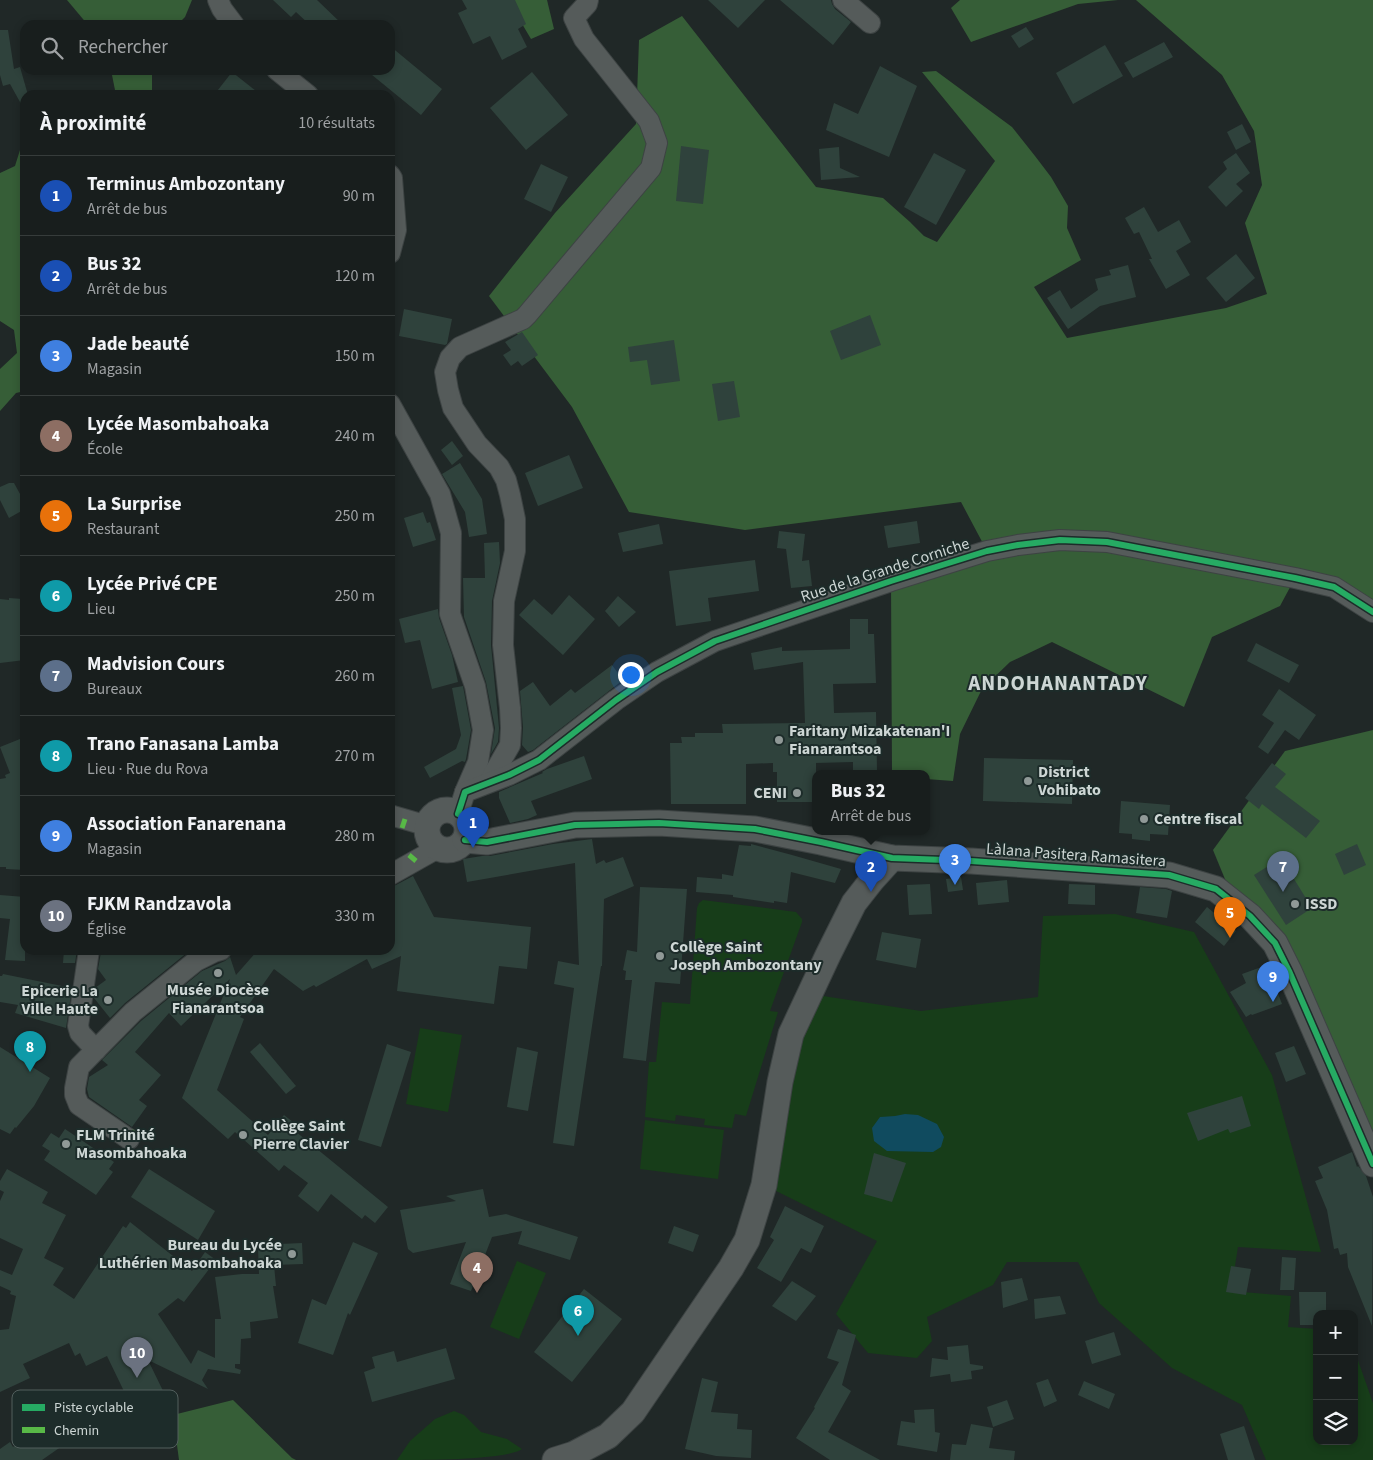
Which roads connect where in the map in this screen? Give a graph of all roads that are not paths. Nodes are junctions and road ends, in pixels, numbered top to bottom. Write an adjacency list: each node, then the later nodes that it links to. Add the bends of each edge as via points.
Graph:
1 (218, 0): 4 (street)
2 (588, 0): 12 (street, via 574,18 584,39 649,121 657,143 651,168 527,315 460,347 450,358 445,372 453,408 477,444 499,467 515,519 515,551 504,601 510,745)
3 (843, 0): 5 (street)
4 (230, 20)
5 (870, 22)
6 (283, 75): 7 (street)
7 (302, 90)
8 (395, 217): 9 (street)
9 (395, 234)
10 (395, 413): 13 (street, via 440,494 451,533 450,614 475,686 484,730 478,762)
11 (1373, 612): 12 (street, Rue de la Grande Corniche, via 1334,587 1107,542 1060,540 1018,545 891,581 715,641 657,672 539,760)
12 (489, 782): 13 (street, Rue de la Grande Corniche)
13 (461, 803): 15 (street, via 432,818); 16 (street, via 466,823)
14 (395, 818): 15 (street)
15 (433, 837): 16 (street, via 446,850 460,846); 18 (street)
16 (465, 840): 17 (street, Làlana Pasitera Ramasitera, via 487,842 575,825 659,823 755,829)
17 (892, 858): 23 (street, Làlana Pasitera Ramasitera, via 1169,875 1216,889 1250,916 1275,943); 24 (street, via 854,903 791,1034 764,1185 747,1240 633,1412 608,1436 574,1454)
18 (395, 871)
19 (88, 955): 21 (street, via 78,1026 80,1033)
20 (209, 955): 21 (street, via 133,1012)
21 (96, 1050): 22 (street, via 79,1066 75,1095 79,1105)
22 (129, 1139)
23 (1373, 1164)
24 (554, 1460)

